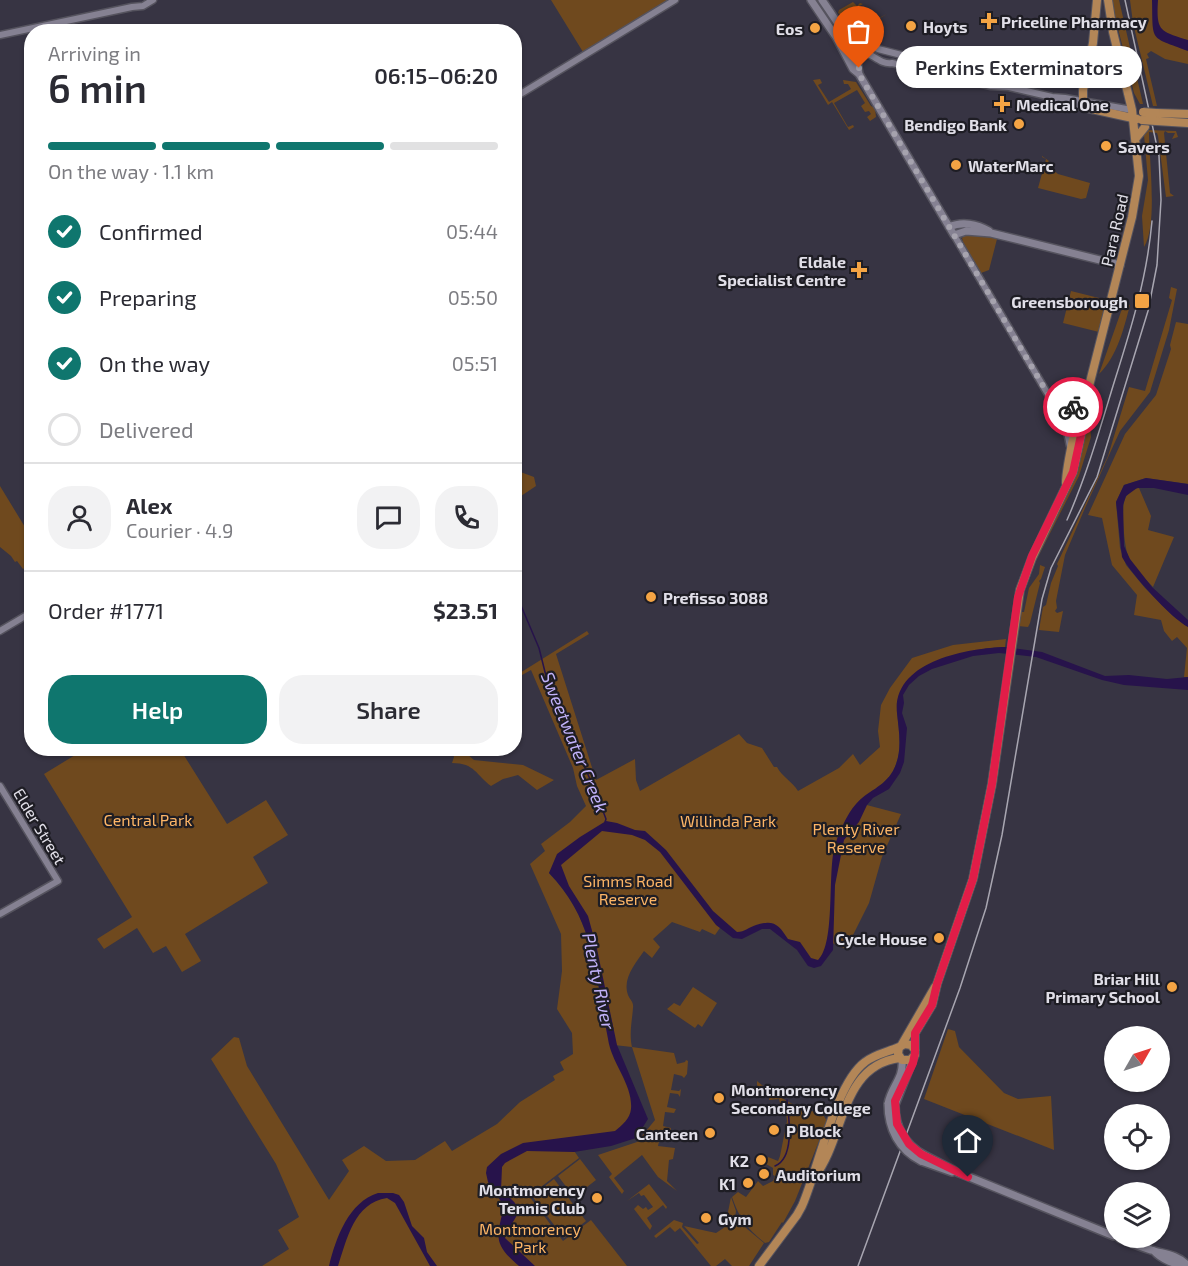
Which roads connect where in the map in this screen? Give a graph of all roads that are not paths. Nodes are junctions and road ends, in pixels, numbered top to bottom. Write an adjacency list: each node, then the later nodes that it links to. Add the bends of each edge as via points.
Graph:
1 (148, 0): 8 (street)
2 (153, 0): 8 (street)
3 (675, 0): 22 (street)
4 (811, 0): 9 (main road)
5 (822, 0): 9 (main road)
6 (1097, 0): 24 (main road)
7 (1108, 0): 25 (main road, Para Road)
8 (132, 7): 10 (street)
9 (825, 12): 12 (main road); 14 (main road)
10 (52, 24)
11 (24, 30): 13 (street)
12 (844, 34): 14 (main road); 15 (street)
13 (0, 35)
14 (848, 51): 16 (street, via 862,49); 19 (main road); 20 (main road, via 853,69)
15 (890, 52): 17 (street); 18 (street, via 883,55)
16 (872, 54): 18 (street); 19 (street, via 863,56)
17 (911, 58): 18 (street); 21 (street, via 975,74)
18 (889, 63): 21 (street)
19 (857, 64): 20 (main road)
20 (859, 74): 33 (main road)
21 (1005, 87): 23 (street)
22 (522, 93)
23 (1052, 98): 24 (street); 26 (street)
24 (1083, 101): 25 (street); 26 (main road)
25 (1132, 110): 29 (main road, Para Road); 30 (main road)
26 (1097, 111): 29 (main road)
27 (1188, 114): 28 (main road)
28 (1156, 117): 30 (main road, bridge); 31 (main road)
29 (1133, 119): 30 (main road); 32 (main road, Para Road)
30 (1144, 120): 32 (main road)
31 (1188, 123)
32 (1136, 138): 36 (main road, Para Road, via 1138,185)
33 (949, 227): 34 (main road, via 970,224); 35 (main road)
34 (991, 233): 35 (main road, via 966,231); 36 (main road)
35 (954, 235): 38 (street)
36 (1120, 265): 37 (main road, Para Road)
37 (1088, 390): 39 (main road, Para Road); 41 (main road, Para Road, via 1074,468)
38 (1049, 396): 39 (street, via 1065,408); 40 (street, via 1067,432)
39 (1082, 401): 40 (main road, Para Road)
40 (1071, 453): 41 (main road, Para Road)
41 (1066, 484): 46 (main road, Para Road, via 1022,583 977,861)
42 (24, 617): 43 (street)
43 (0, 631)
44 (0, 786): 45 (street, Elder Street, via 57,879)
45 (0, 914)
46 (937, 984): 47 (main road, Para Road); 48 (main road, Para Road, via 932,1005 915,1033)
47 (900, 1046): 48 (main road, via 909,1044); 49 (main road); 51 (main road, via 865,1062 851,1077 825,1138)
48 (915, 1054): 49 (main road, via 910,1060); 50 (main road)
49 (901, 1059): 50 (main road, via 902,1073 891,1092); 51 (main road, via 877,1064 859,1080)
50 (891, 1104): 52 (main road, bridge, via 902,1135 923,1158)
51 (813, 1179): 55 (main road, via 797,1215)
52 (1104, 1232)
53 (1146, 1248): 54 (main road)
54 (1187, 1265)
55 (759, 1266)

